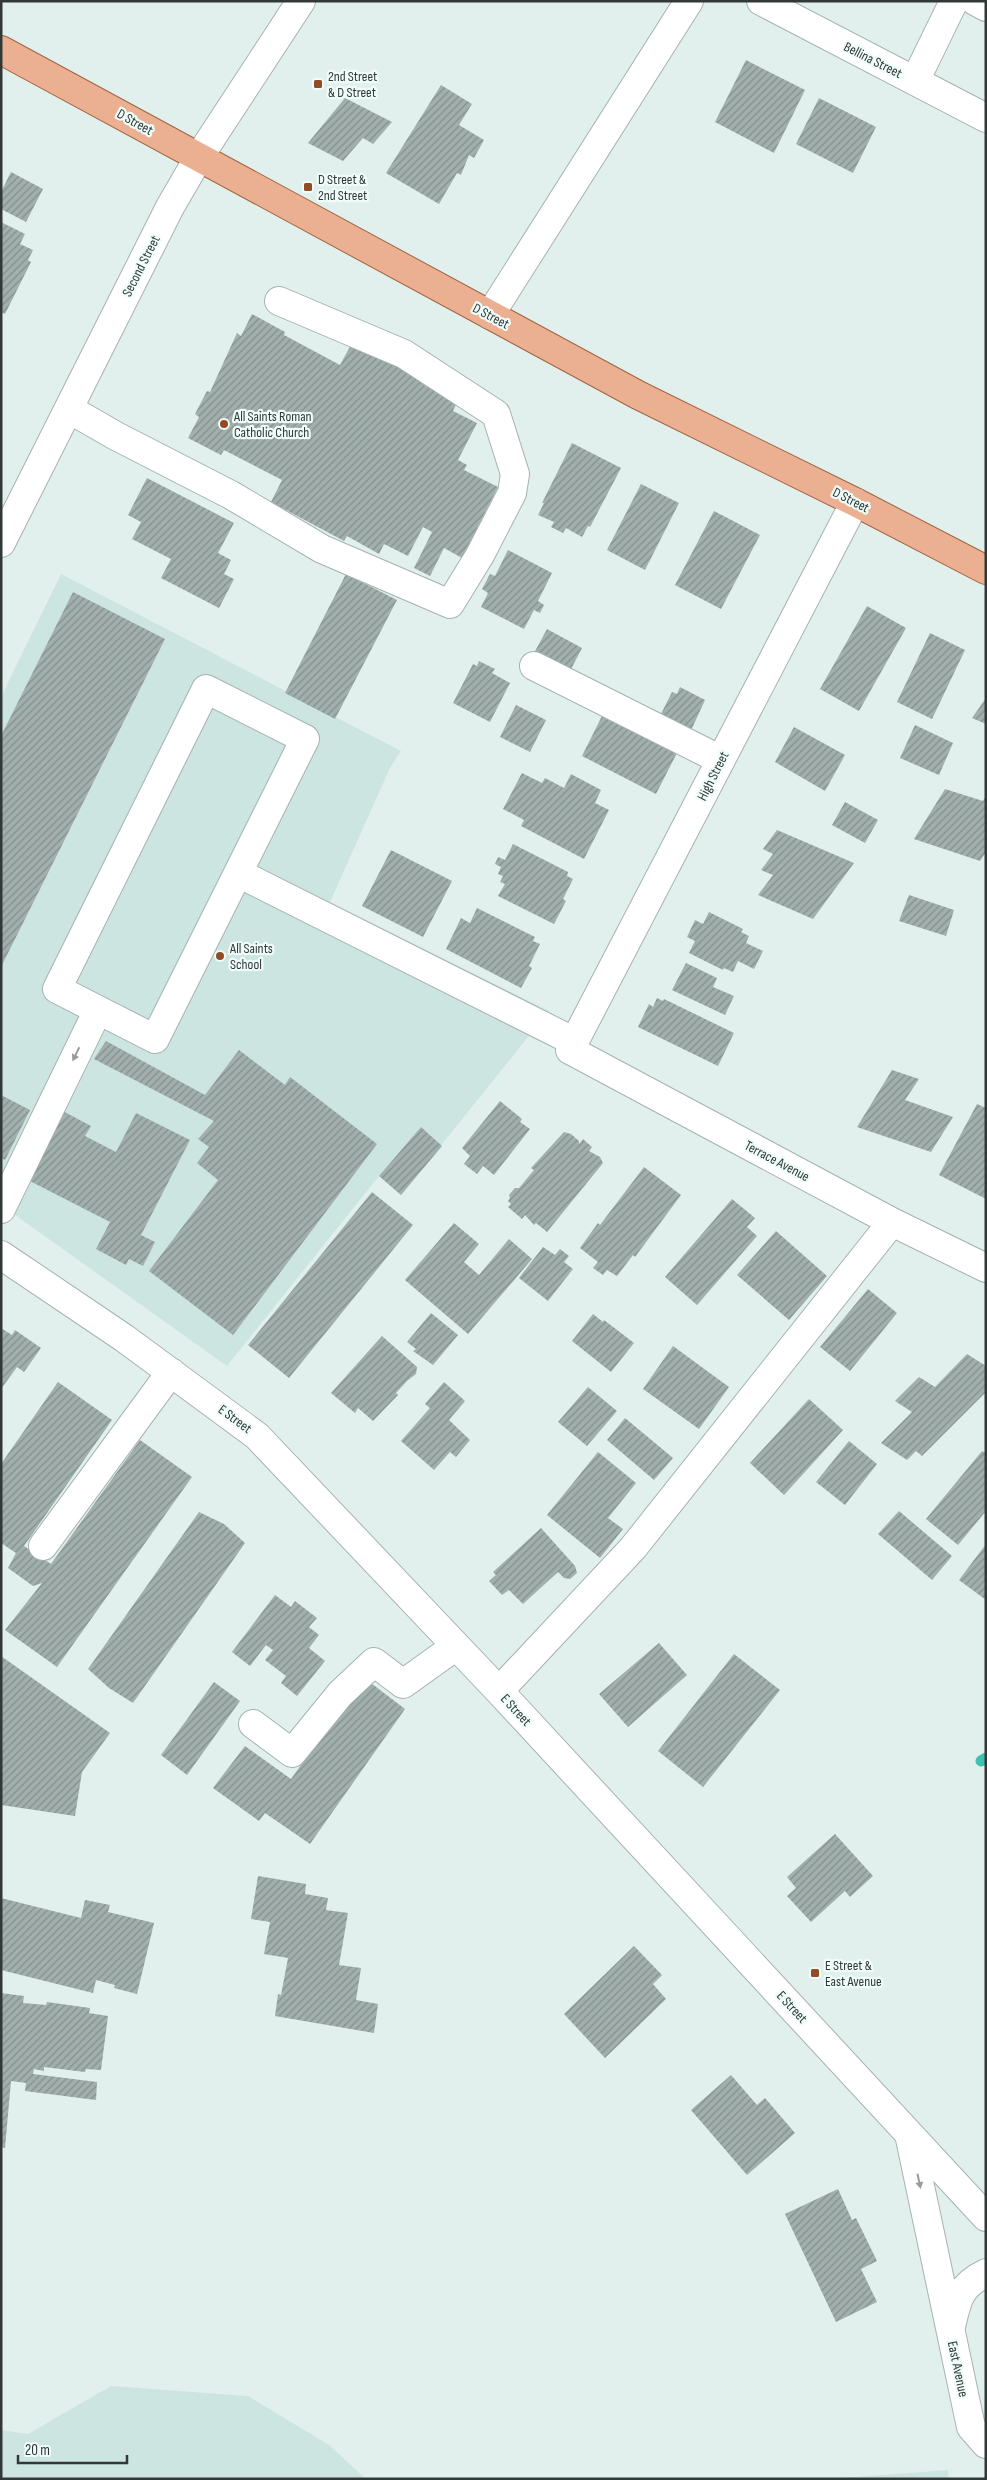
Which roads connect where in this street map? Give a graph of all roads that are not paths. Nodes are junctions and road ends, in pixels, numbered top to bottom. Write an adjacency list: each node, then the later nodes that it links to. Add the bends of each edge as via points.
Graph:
1 (300, 1): 10 (street, Second Street)
2 (689, 1): 12 (street)
3 (761, 1): 8 (street, Bellina Street)
4 (954, 1): 8 (street)
5 (975, 1): 6 (street)
6 (986, 7)
7 (1, 50): 10 (main road, D Street)
8 (914, 81): 9 (street, Bellina Street)
9 (986, 118)
10 (199, 157): 12 (main road, D Street); 13 (street, Second Street, via 170,207)
11 (279, 301): 13 (street, via 404,354 496,414 515,474 512,493 450,604 322,549 231,495)
12 (490, 315): 14 (main road, D Street, via 638,395)
13 (69, 409): 15 (street, Second Street)
14 (855, 502): 16 (main road, D Street); 18 (street, High Street)
15 (1, 543)
16 (986, 570)
17 (534, 666): 18 (street)
18 (721, 760): 21 (street, High Street)
19 (238, 873): 20 (street, via 156,1039); 20 (street, via 305,739 206,689 57,990); 21 (street, Terrace Avenue)
20 (98, 1010): 22 (street, one-way to 22)
21 (573, 1046): 23 (street, Terrace Avenue)
22 (1, 1209)
23 (892, 1222): 25 (street, Terrace Avenue); 29 (street, via 633,1548)
24 (1, 1254): 26 (street, E Street)
25 (986, 1268)
26 (171, 1372): 27 (street); 28 (street, E Street, via 257,1436)
27 (43, 1546)
28 (456, 1646): 29 (street, E Street); 30 (street, via 403,1684 374,1662 340,1694 292,1753)
29 (499, 1691): 31 (street, E Street)
30 (253, 1724)
31 (909, 2133): 32 (street, E Street); 34 (street, one-way to 34)
32 (986, 2217)
33 (986, 2273): 34 (street, East Avenue, via 959,2294)
34 (950, 2330): 35 (street, East Avenue, via 970,2427)
35 (986, 2444)

